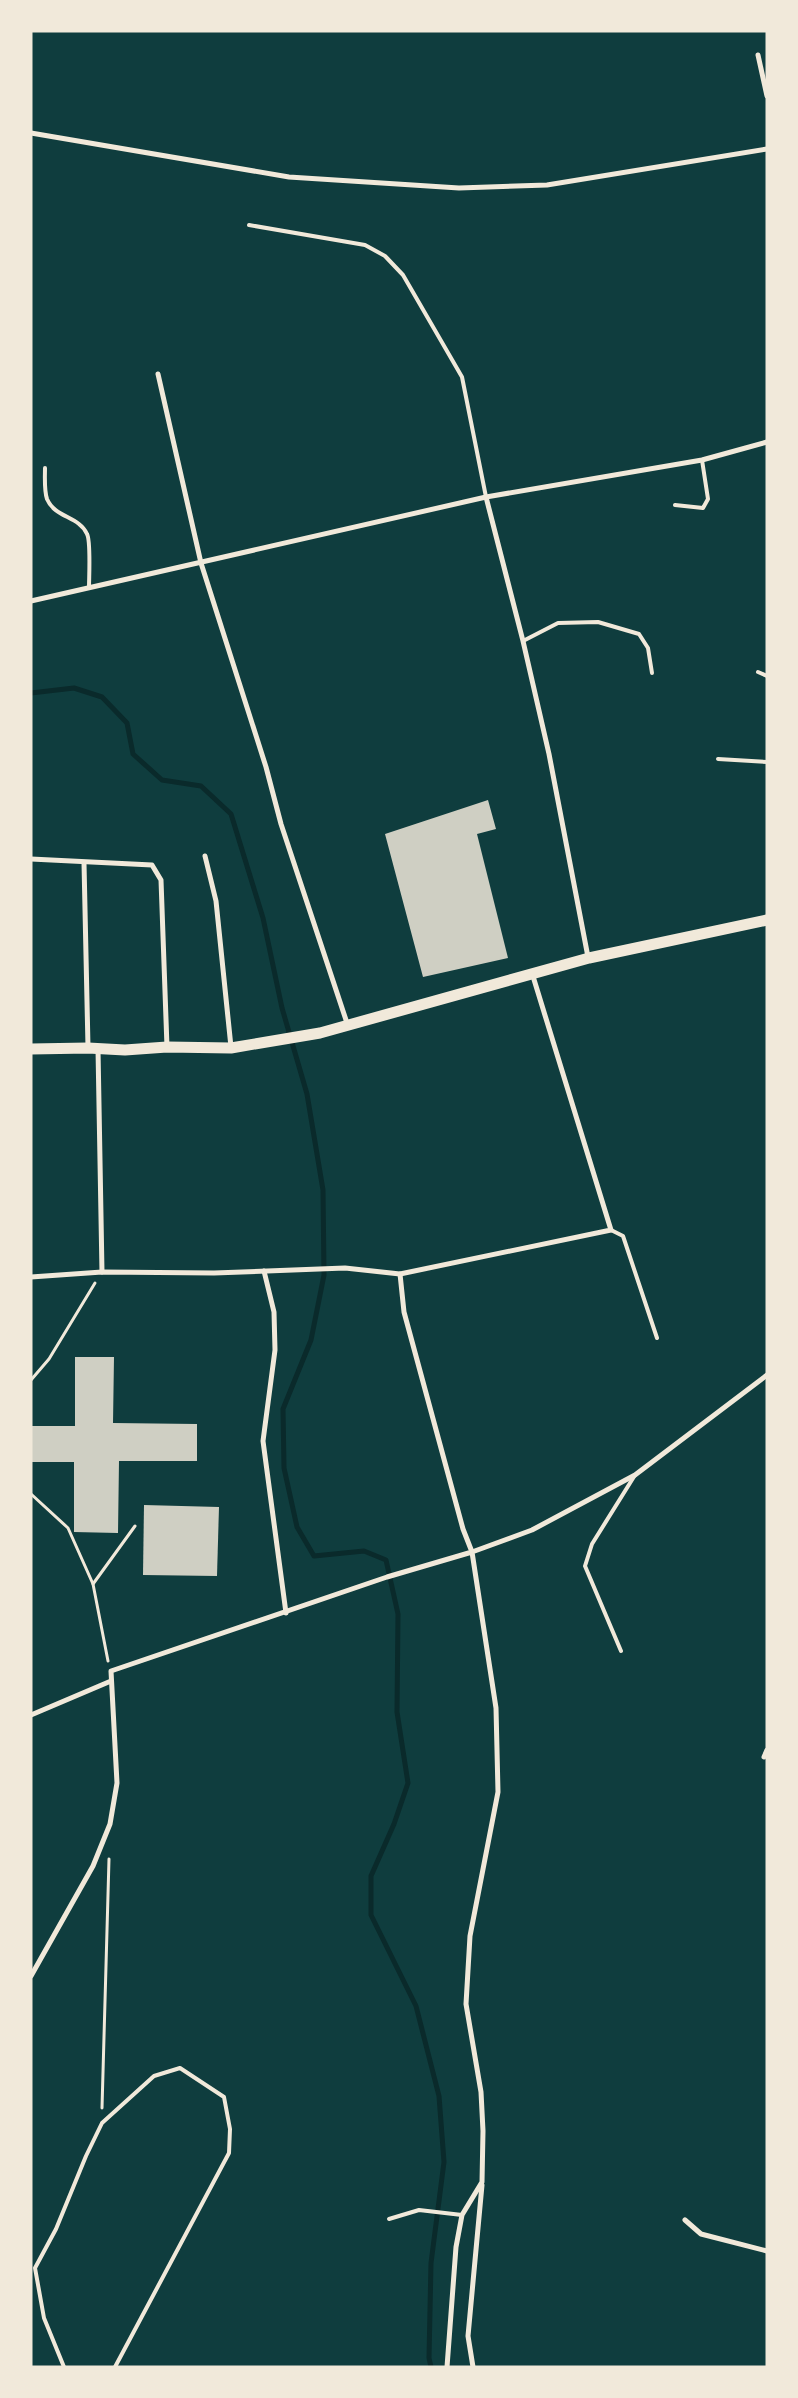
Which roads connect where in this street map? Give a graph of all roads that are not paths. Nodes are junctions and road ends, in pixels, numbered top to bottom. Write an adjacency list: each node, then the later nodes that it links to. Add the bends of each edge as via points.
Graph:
1 (758, 55): 2 (street)
2 (767, 96)
3 (31, 133): 4 (street, via 289,177 460,188 547,184)
4 (767, 149)
5 (249, 225): 10 (lane, via 365,245 385,256 403,275 462,377)
6 (158, 374): 12 (street)
7 (767, 442): 8 (street)
8 (702, 460): 10 (street); 11 (lane, via 706,504 702,508)
9 (45, 468): 13 (lane, via 47,498 52,508 80,523 88,535)
10 (486, 497): 12 (street); 15 (street)
11 (675, 505)
12 (201, 563): 13 (street); 27 (street, via 281,824)
13 (89, 588): 14 (street)
14 (31, 601)
15 (523, 641): 17 (lane, via 558,623 598,622 639,634 648,648); 25 (street)
16 (758, 672): 18 (lane)
17 (652, 674)
18 (767, 676)
19 (718, 759): 20 (lane)
20 (767, 762)
21 (205, 856): 31 (street, via 216,902)
22 (31, 859): 23 (street)
23 (84, 863): 28 (street, via 152,865 161,880); 30 (street)
24 (767, 920): 25 (main road)
25 (589, 958): 26 (main road)
26 (532, 973): 27 (main road); 32 (street)
27 (348, 1026): 31 (main road)
28 (167, 1047): 30 (main road); 31 (main road)
29 (31, 1048): 30 (main road)
30 (93, 1048): 34 (street)
31 (231, 1048)
32 (611, 1230): 35 (street); 37 (lane, via 623,1236)
33 (264, 1271): 34 (street); 35 (street, via 345,1268); 41 (street, via 274,1312 275,1350 263,1441)
34 (102, 1272): 36 (street)
35 (400, 1274): 40 (street, via 404,1312)
36 (31, 1277)
37 (657, 1338)
38 (767, 1375): 39 (street)
39 (635, 1475): 40 (street, via 532,1530); 42 (lane, via 592,1544 585,1566)
40 (472, 1552): 41 (street); 48 (street, via 497,1717 498,1792 470,1936 466,2004 480,2092)
41 (286, 1613): 43 (street, via 111,1671)
42 (621, 1651)
43 (111, 1681): 44 (street); 47 (street, via 116,1783 110,1824 93,1866)
44 (31, 1716)
45 (767, 1750): 46 (street)
46 (764, 1758)
47 (31, 1976)
48 (482, 2182): 49 (street); 56 (street, via 468,2336)
49 (462, 2215): 50 (lane, via 419,2210); 55 (street, via 456,2247)
50 (389, 2219)
51 (685, 2220): 52 (street, via 701,2234)
52 (767, 2251)
53 (64, 2367): 54 (lane, via 44,2318 35,2268 56,2229 102,2123 154,2076 180,2068 224,2097 230,2129 229,2153)
54 (115, 2367)
55 (447, 2367)
56 (473, 2367)

